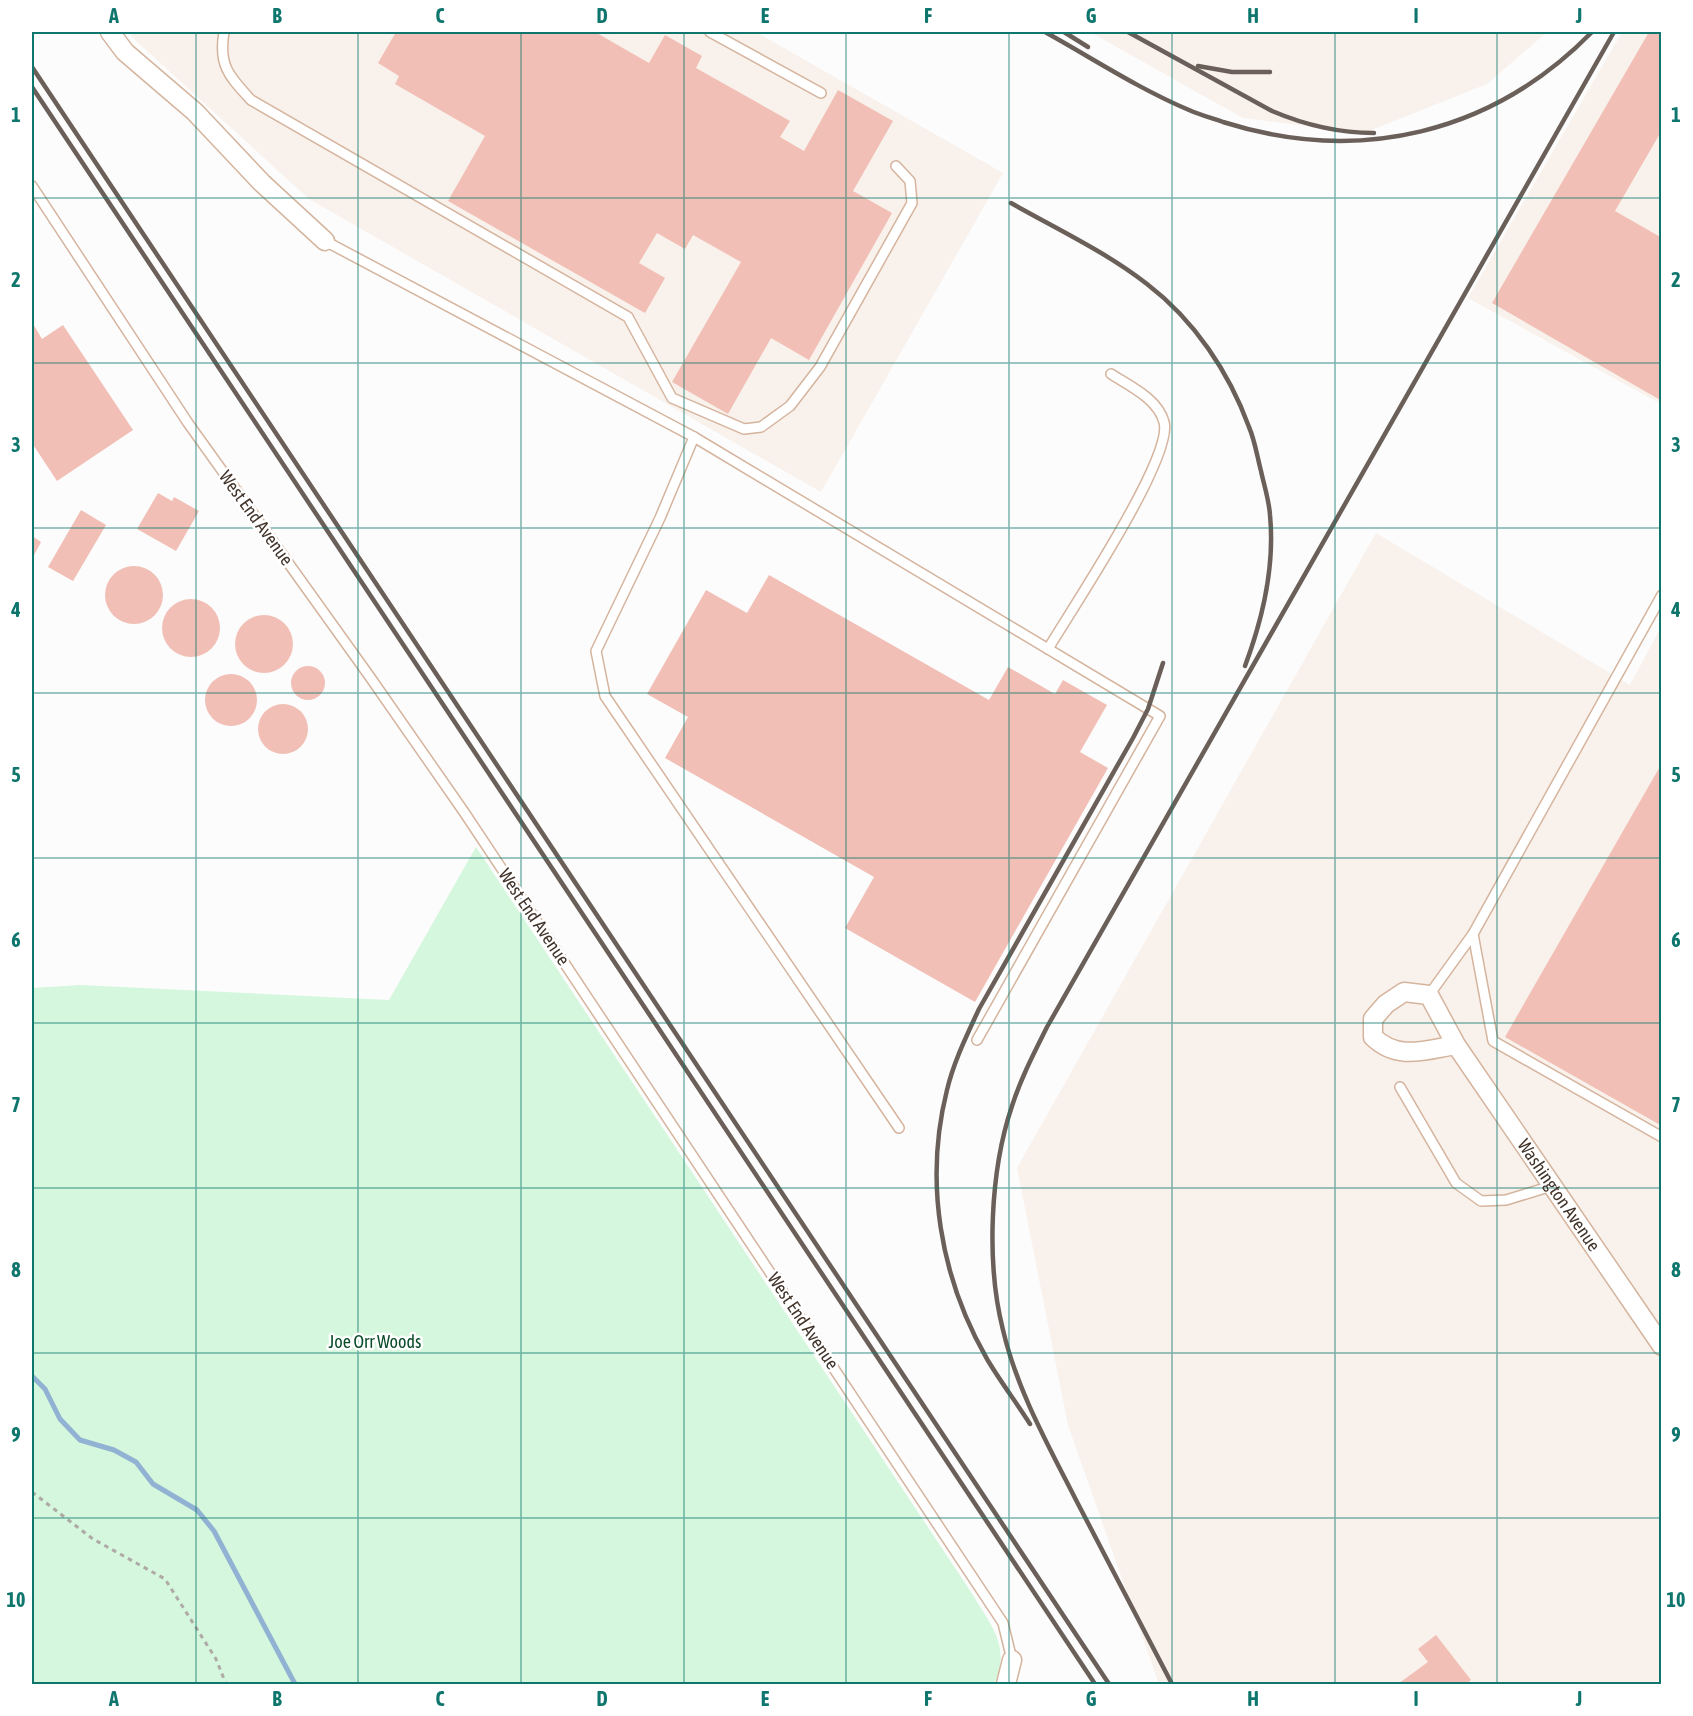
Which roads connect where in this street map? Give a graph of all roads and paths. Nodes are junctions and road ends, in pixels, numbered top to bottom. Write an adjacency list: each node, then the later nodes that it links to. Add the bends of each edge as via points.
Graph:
1 (111, 32): 7 (street, via 124,52 195,112 262,183)
2 (224, 32): 5 (lane, via 227,73 251,100 627,317 672,398 744,429 760,427 790,406 820,367 912,202 910,181)
3 (710, 32): 4 (lane)
4 (821, 93)
5 (896, 166)
6 (32, 186): 22 (lane, West End Avenue, via 188,423 490,852 998,1614)
7 (325, 241): 9 (lane)
8 (1111, 374): 11 (lane, via 1144,395 1160,411 1165,424 1164,439 1155,466 1130,513)
9 (694, 437): 11 (lane); 17 (lane, via 597,651 605,696)
10 (1662, 595): 12 (lane)
11 (1048, 649): 14 (lane, via 1160,716)
12 (1473, 934): 13 (lane); 18 (lane, via 1493,1041)
13 (1429, 995): 15 (street, Washington Avenue); 15 (street, via 1404,992 1386,1004 1373,1019 1373,1037 1383,1046 1405,1054)
14 (977, 1040)
15 (1456, 1045): 19 (street, Washington Avenue)
16 (1400, 1087): 19 (lane, via 1456,1183 1481,1201 1506,1200)
17 (899, 1128)
18 (1662, 1137)
19 (1552, 1186): 20 (street, Washington Avenue)
20 (1662, 1346)
21 (32, 1492): 23 (path, via 93,1539 165,1579 216,1659)
22 (1012, 1660): 24 (street)
23 (226, 1684)
24 (1006, 1684)

